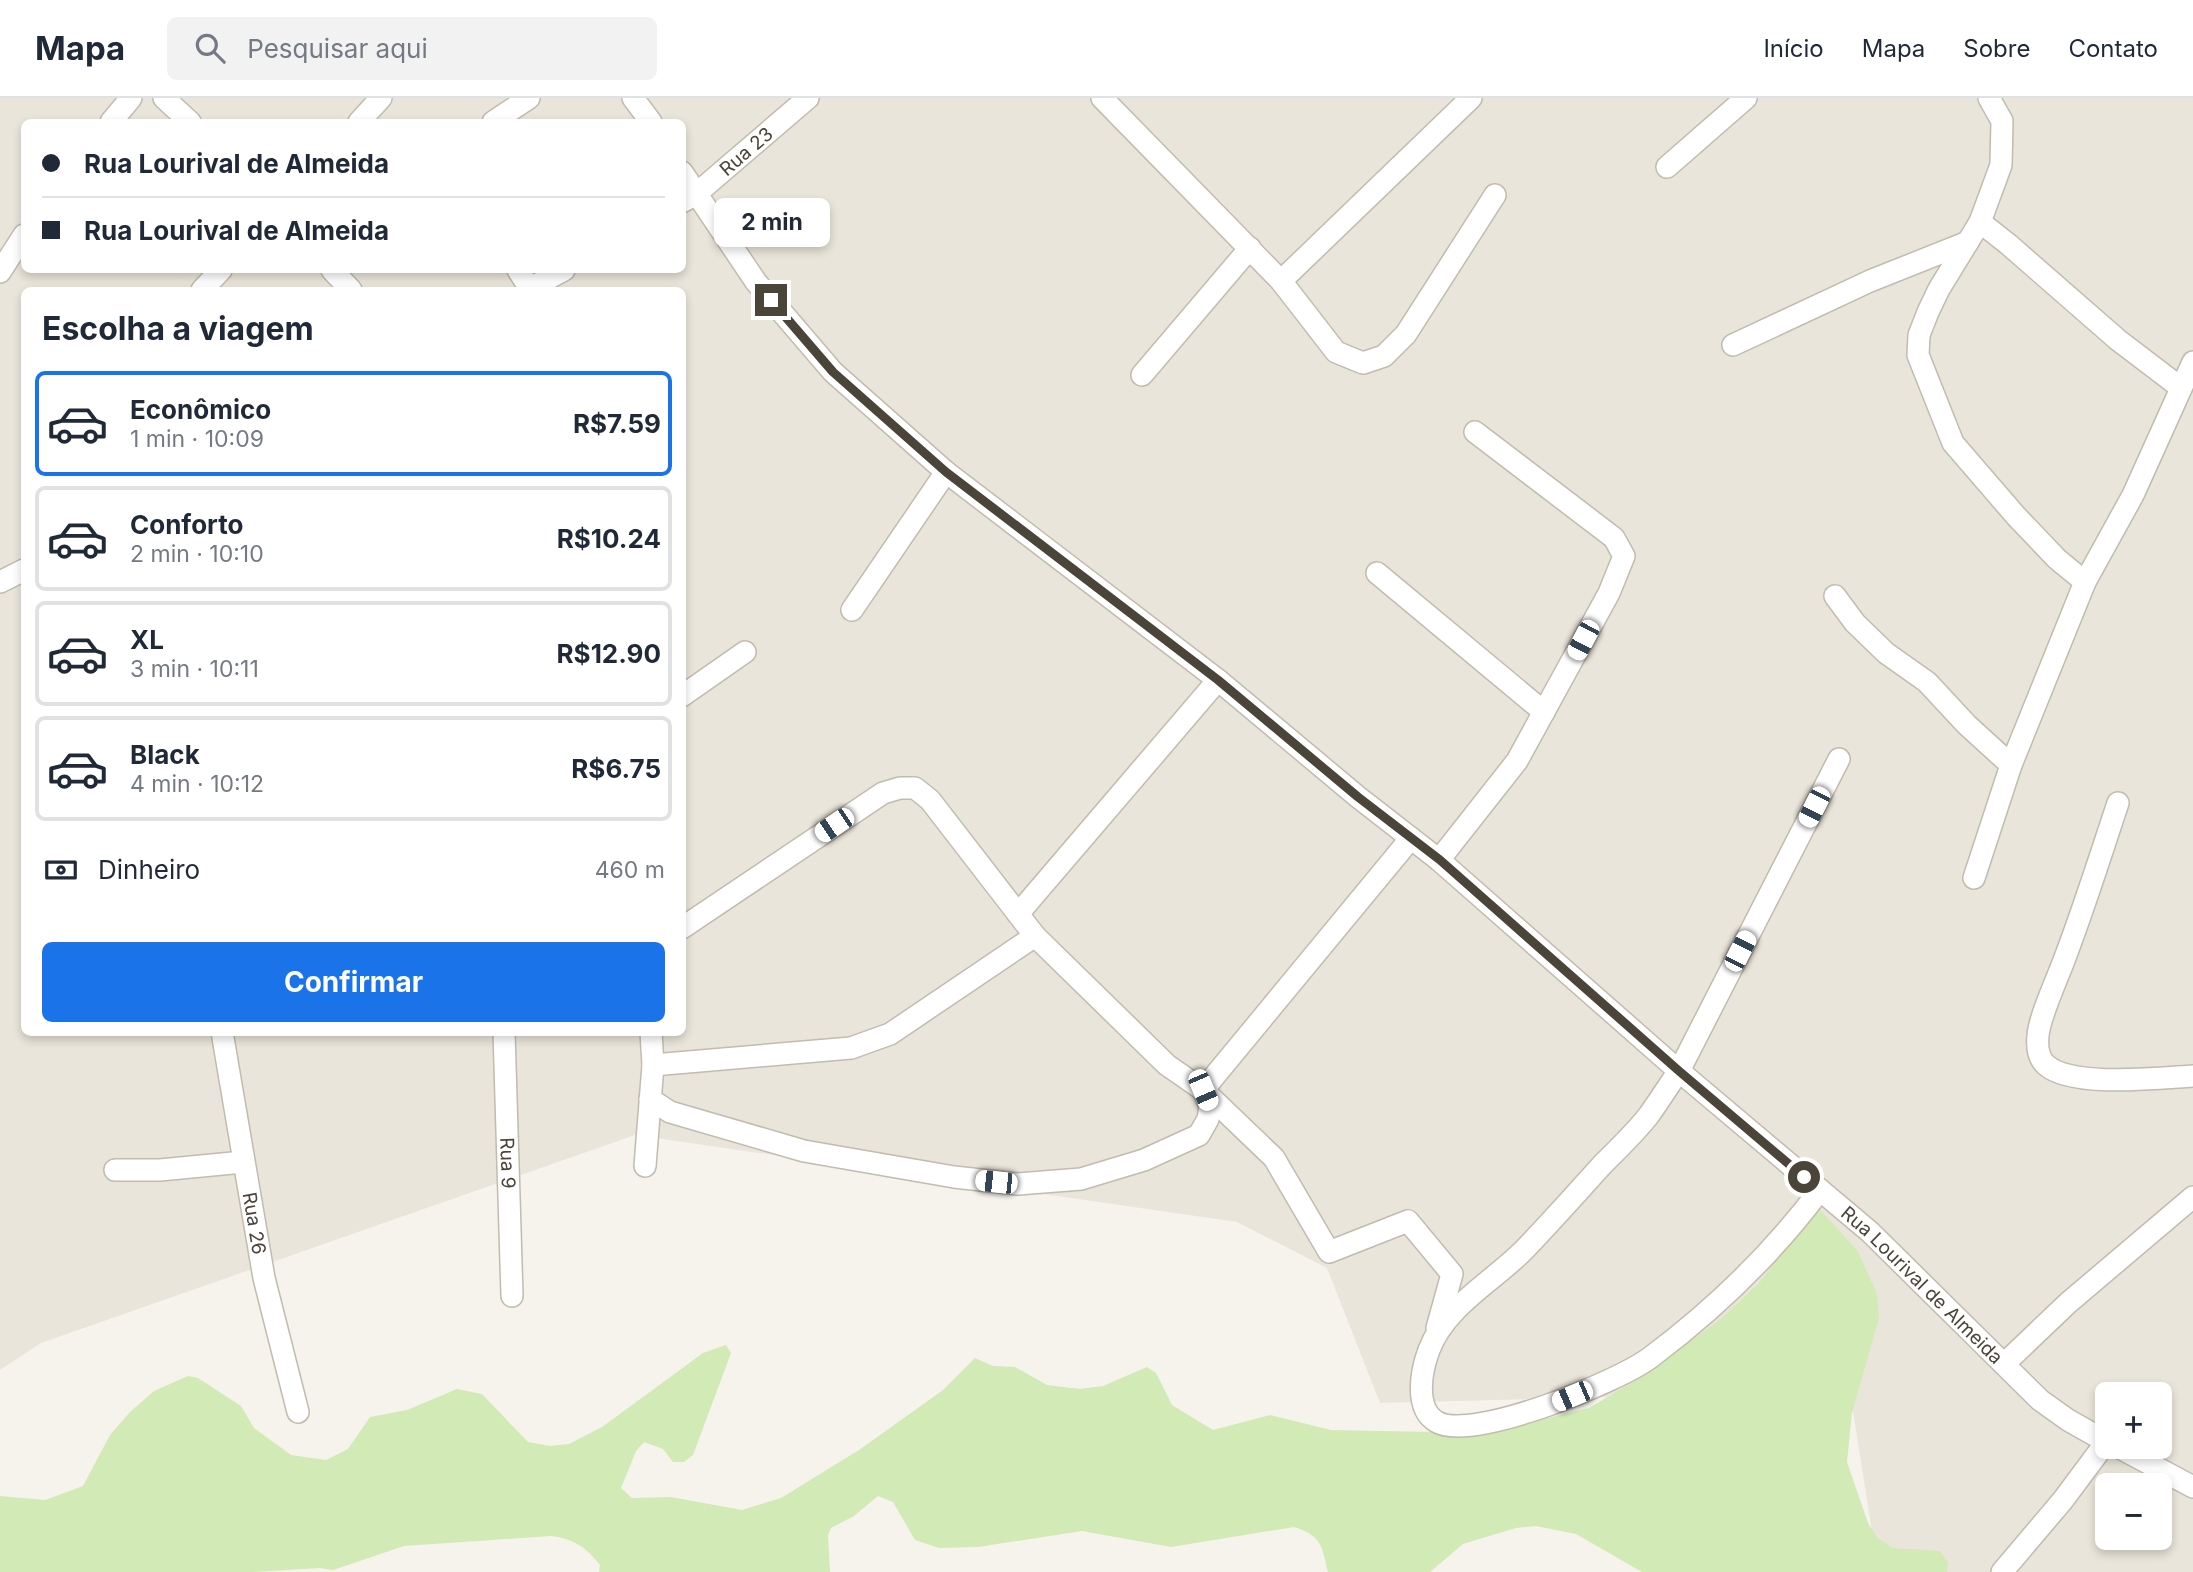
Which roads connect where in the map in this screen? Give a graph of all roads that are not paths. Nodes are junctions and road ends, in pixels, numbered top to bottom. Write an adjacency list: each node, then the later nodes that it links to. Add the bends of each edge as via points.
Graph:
1 (131, 98): 11 (street)
2 (164, 98): 12 (street)
3 (381, 98): 13 (street)
4 (529, 98): 14 (street)
5 (633, 98): 15 (street)
6 (808, 98): 18 (street, Rua 23)
7 (1102, 98): 22 (street)
8 (1471, 98): 27 (street)
9 (1746, 98): 16 (street)
10 (1989, 98): 19 (street, via 2002,121 2003,144 2001,165)
11 (114, 119)
12 (187, 119)
13 (362, 119)
14 (498, 119)
15 (649, 119)
16 (1667, 167)
17 (1495, 195): 27 (street, via 1406,334 1374,361 1363,363 1336,352)
18 (689, 198): 36 (street, Rua Lourival de Almeida, via 833,372)
19 (1980, 222): 21 (street); 34 (street)
20 (21, 240): 23 (street)
21 (1968, 242): 31 (street, via 1870,281); 40 (street, via 1928,312 1919,335 1919,355 1953,443 2016,516)
22 (1250, 248): 27 (street); 33 (street)
23 (0, 272)
24 (218, 273): 28 (street)
25 (335, 273): 29 (street)
26 (559, 273): 30 (street)
27 (1281, 281)
28 (205, 287)
29 (348, 287)
30 (533, 287)
31 (1733, 345)
32 (2193, 362): 34 (street)
33 (1142, 375)
34 (2181, 388): 40 (street, via 2133,495)
35 (1475, 432): 46 (street, via 1614,538 1624,556 1609,593)
36 (946, 472): 42 (street); 44 (street, Rua Lourival de Almeida)
37 (21, 572): 39 (street)
38 (1377, 573): 46 (street)
39 (0, 582)
40 (2085, 582): 48 (street)
41 (1835, 596): 48 (street, via 1886,653 1927,682)
42 (852, 610)
43 (745, 652): 45 (street)
44 (1218, 680): 50 (street, Rua Lourival de Almeida); 53 (street)
45 (686, 693)
46 (1544, 712): 51 (street, via 1517,761)
47 (1839, 759): 60 (street)
48 (2011, 765): 52 (street)
49 (2118, 803): 61 (street, via 2038,1033 2038,1053 2055,1071 2088,1078)
50 (1411, 838): 51 (street, Rua Lourival de Almeida); 62 (street)
51 (1440, 860): 60 (street, Rua Lourival de Almeida)
52 (1974, 878)
53 (1018, 914): 54 (street, via 930,800 909,787 883,793); 55 (street)
54 (686, 925)
55 (1035, 936): 59 (street, via 890,1034 851,1048); 62 (street, via 1167,1065)
56 (223, 1036): 64 (street, Rua 26)
57 (504, 1036): 69 (street, Rua 9)
58 (650, 1036): 59 (street)
59 (653, 1065): 63 (street)
60 (1679, 1071): 67 (street, Rua Lourival de Almeida); 70 (street, via 1638,1126 1521,1252)
61 (2193, 1076)
62 (1203, 1090): 63 (street, via 1210,1106 1208,1119 1199,1135 1187,1142 1081,1179 1018,1184 804,1151 670,1112); 70 (street, via 1273,1158 1329,1252 1408,1221 1452,1274)
63 (650, 1099): 65 (street)
64 (243, 1162): 66 (street); 72 (street, Rua 26, via 264,1278)
65 (645, 1166)
66 (114, 1170)
67 (1820, 1190): 70 (street, via 1767,1257 1649,1359 1553,1404 1483,1423 1438,1423 1426,1414 1422,1395 1422,1378); 71 (street, Rua Lourival de Almeida, via 1870,1232)
68 (2193, 1197): 71 (street)
69 (512, 1296)
70 (1435, 1335)
71 (2004, 1364): 73 (street, Rua Lourival de Almeida, via 2040,1400)
72 (298, 1412)
73 (2095, 1435)
74 (2095, 1457): 77 (street)
75 (2140, 1459): 76 (street)
76 (2193, 1487)
77 (2002, 1572)

